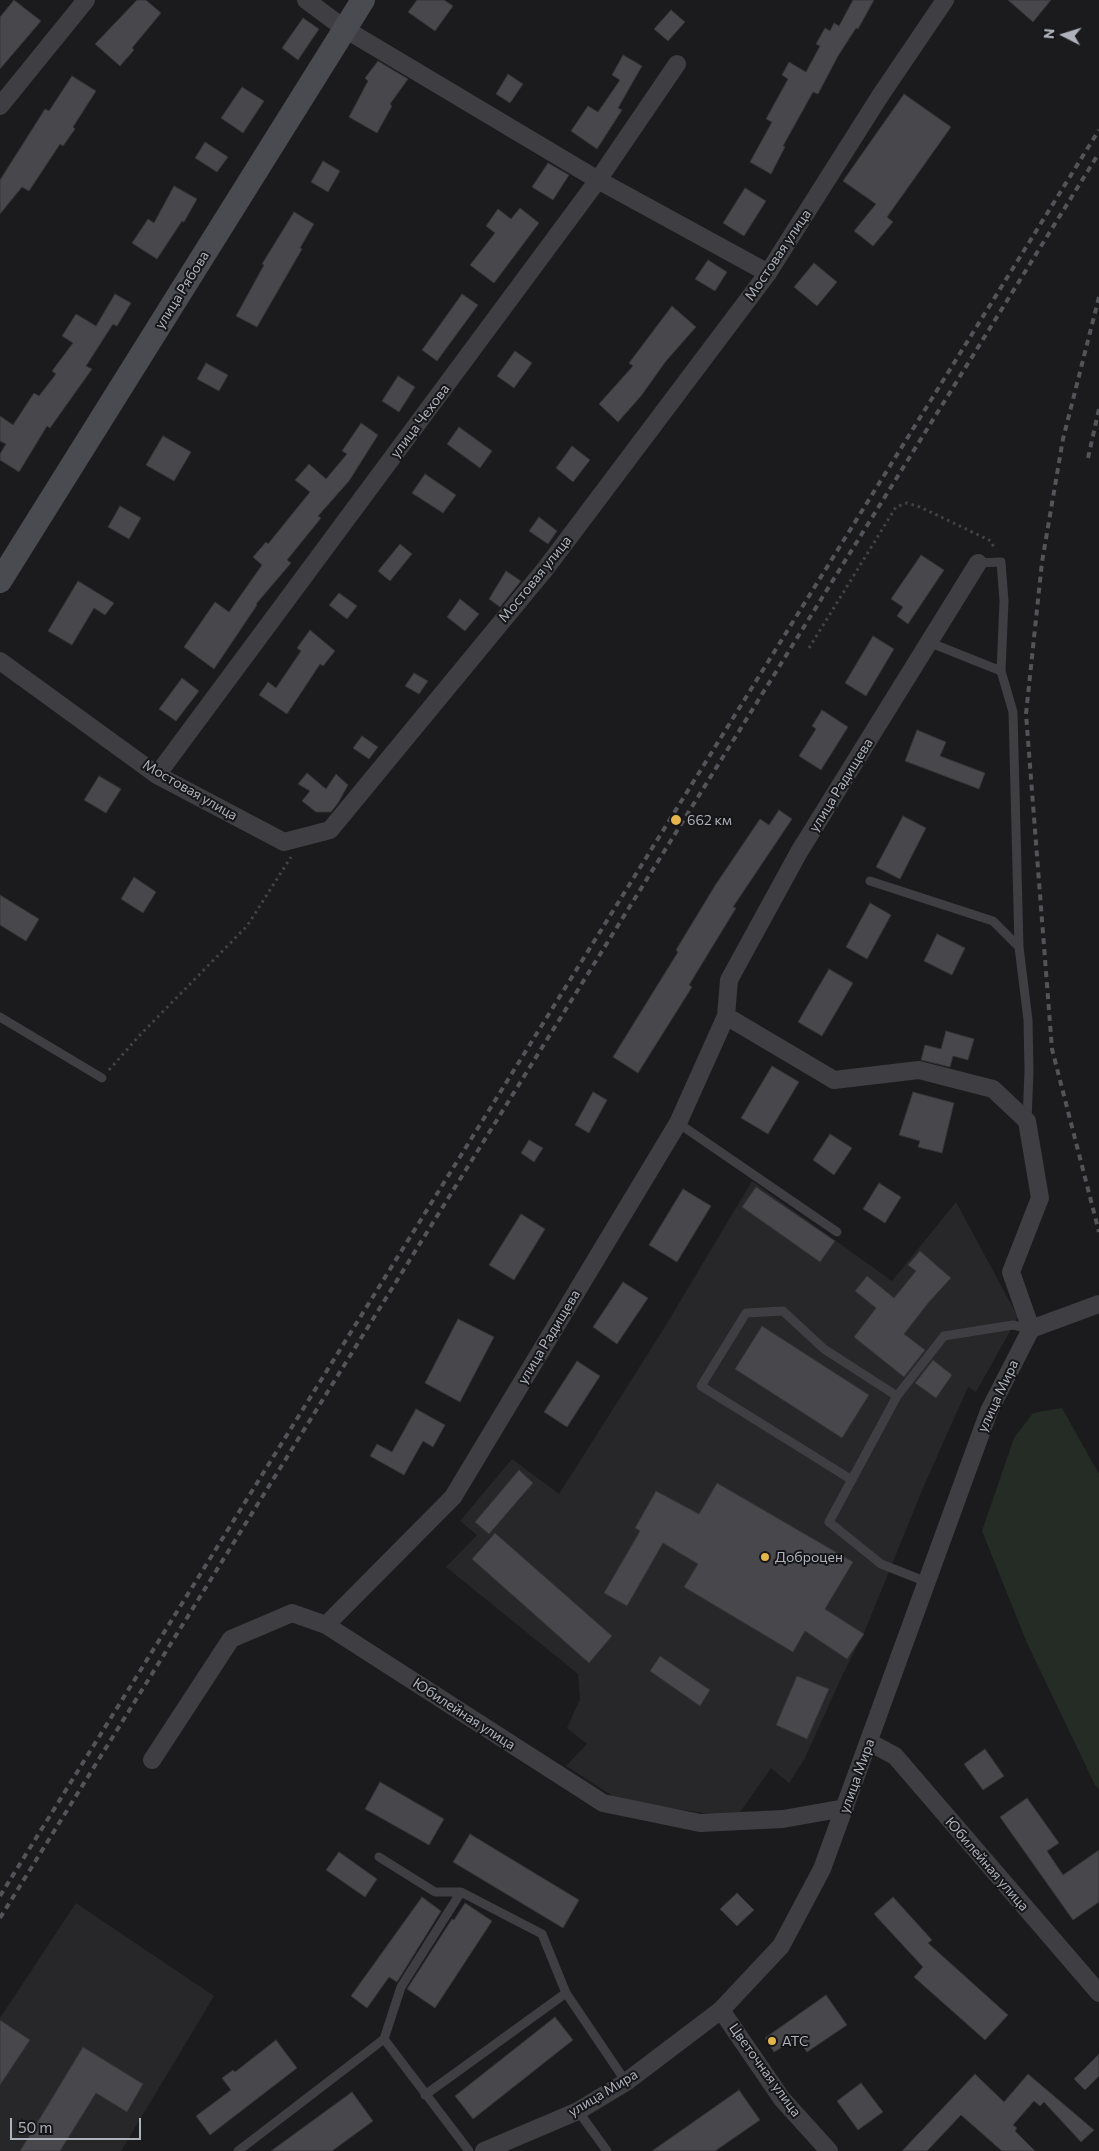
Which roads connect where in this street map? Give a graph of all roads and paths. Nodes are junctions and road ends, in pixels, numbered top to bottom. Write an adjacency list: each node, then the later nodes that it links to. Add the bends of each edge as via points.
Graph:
1 (86, 0): 7 (street)
2 (306, 0): 5 (street)
3 (363, 0): 5 (street, улица Рябова)
4 (945, 0): 9 (street, Мостовая улица)
5 (345, 29): 8 (street); 12 (street, улица Рябова)
6 (677, 64): 8 (street, улица Чехова)
7 (0, 106)
8 (598, 180): 9 (street); 17 (street, улица Чехова)
9 (768, 273): 18 (street, Мостовая улица, via 546,568 342,816 330,830)
10 (1001, 562): 11 (lane); 14 (path, via 991,541 920,507 908,503 896,507); 16 (lane, via 1004,601)
11 (978, 563): 13 (street, улица Радищева)
12 (0, 580)
13 (930, 643): 16 (lane); 21 (street, улица Радищева, via 799,852 729,980)
14 (809, 648)
15 (0, 661): 17 (street, Мостовая улица)
16 (1001, 671): 20 (lane, via 1013,712)
17 (157, 775): 18 (street, Мостовая улица, via 284,842)
18 (304, 837): 23 (path, via 247,926)
19 (870, 881): 20 (lane, via 993,921)
20 (1019, 947): 24 (lane, via 1028,1020)
21 (726, 1016): 24 (street, via 834,1080 919,1070 993,1090); 25 (street, улица Радищева)
22 (0, 1017): 23 (lane)
23 (102, 1078)
24 (1027, 1121): 28 (street, via 1040,1198 1011,1272)
25 (678, 1123): 26 (lane); 32 (street, улица Радищева, via 453,1497)
26 (836, 1232)
27 (1099, 1304): 28 (street)
28 (1031, 1329): 29 (lane, via 1013,1325 944,1336); 31 (street, улица Мира, via 989,1411)
29 (897, 1396): 30 (lane); 30 (lane, via 824,1349 783,1311 746,1313 702,1386)
30 (852, 1480): 31 (lane, via 830,1522 881,1564)
31 (927, 1582): 33 (street, улица Мира)
32 (326, 1625): 34 (street, Юбилейная улица, via 292,1612 231,1639); 35 (street, Юбилейная улица, via 602,1803 700,1823 783,1819)
33 (869, 1742): 35 (street, улица Мира); 39 (street, Юбилейная улица, via 895,1756)
34 (152, 1760)
35 (845, 1808): 40 (street, улица Мира, via 822,1869 782,1946)
36 (379, 1857): 37 (lane, via 435,1892)
37 (461, 1892): 38 (lane, via 542,1934); 41 (lane, via 401,1987)
38 (566, 1993): 42 (lane); 43 (lane)
39 (1099, 1994)
40 (721, 2010): 42 (street, улица Мира); 49 (street, Цветочная улица, via 782,2099)
41 (384, 2039): 43 (lane); 45 (lane)
42 (626, 2082): 44 (street, улица Мира)
43 (425, 2094): 46 (lane)
44 (578, 2111): 47 (street, улица Мира); 48 (lane)
45 (238, 2151)
46 (468, 2151)
47 (484, 2151)
48 (607, 2151)
49 (829, 2151)

